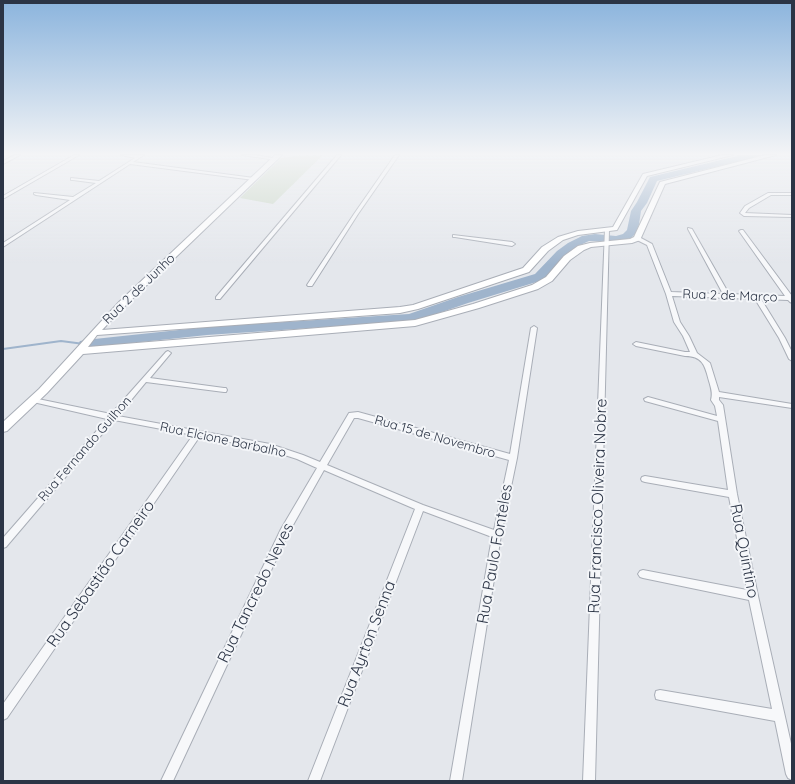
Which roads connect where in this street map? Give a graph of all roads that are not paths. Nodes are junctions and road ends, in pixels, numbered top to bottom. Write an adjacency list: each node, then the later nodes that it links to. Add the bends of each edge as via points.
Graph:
1 (14, 192): 10 (street)
2 (86, 192): 11 (street)
3 (242, 192): 28 (street, Rua 2 de Junho)
4 (308, 192): 25 (street)
5 (372, 192): 21 (street)
6 (634, 192): 28 (street, via 615,229 576,233 565,237 545,248 526,270 415,307)
7 (658, 192): 17 (street)
8 (36, 194): 11 (street)
9 (792, 194): 12 (street, via 770,194 743,210 742,214)
10 (3, 198)
11 (75, 199): 20 (street)
12 (792, 216)
13 (690, 229): 23 (street)
14 (607, 230): 18 (street, Rua Francisco Oliveira Nobre)
15 (741, 231): 26 (street)
16 (455, 236): 19 (street)
17 (637, 238): 18 (street, via 632,241); 22 (street, Rua Quintino, via 649,244)
18 (606, 242): 30 (street, via 575,252 549,279 535,287 415,323); 61 (street, Rua Francisco Oliveira Nobre)
19 (512, 244)
20 (3, 245)
21 (310, 285)
22 (669, 294): 23 (street, Rua 2 de Março); 32 (street, Rua Quintino, via 677,322)
23 (727, 296): 24 (street, Rua 2 de Março)
24 (757, 297): 26 (street, Rua 2 de Março); 33 (street)
25 (218, 298)
26 (791, 299)
27 (534, 328): 45 (street, Rua Paulo Fonteles)
28 (94, 333): 30 (street, Rua 2 de Junho)
29 (636, 344): 32 (street)
30 (80, 351): 38 (street, Rua 2 de Junho)
31 (168, 353): 34 (street, Rua Fernando Guilhon)
32 (694, 354): 36 (street, Rua Quintino, via 707,363)
33 (792, 359)
34 (145, 380): 35 (street); 41 (street, Rua Fernando Guilhon)
35 (224, 390)
36 (716, 394): 39 (street); 42 (street, Rua Quintino)
37 (648, 399): 42 (street)
38 (33, 400): 41 (street, Rua Elcione Barbalho); 43 (street, Rua 2 de Junho)
39 (792, 406)
40 (358, 415): 45 (street, Rua 15 de Novembro); 46 (street, Rua Tancredo Neves, via 352,414)
41 (112, 417): 44 (street, Rua Elcione Barbalho); 51 (street, Rua Fernando Guilhon)
42 (720, 419): 48 (street, Rua Quintino)
43 (3, 428)
44 (198, 434): 46 (street, Rua Elcione Barbalho, via 270,447); 55 (street, Rua Sebastião Carneiro)
45 (513, 458): 50 (street, Rua Paulo Fonteles)
46 (322, 466): 49 (street, Rua Elcione Barbalho); 58 (street, Rua Tancredo Neves, via 284,532)
47 (645, 479): 48 (street)
48 (733, 494): 53 (street, Rua Quintino)
49 (420, 507): 50 (street, Rua Elcione Barbalho); 59 (street, Rua Ayrton Senna)
50 (497, 535): 60 (street, Rua Paulo Fonteles)
51 (3, 544)
52 (643, 574): 53 (street)
53 (753, 596): 56 (street, Rua Quintino)
54 (660, 695): 56 (street)
55 (3, 714)
56 (778, 716): 57 (street, Rua Quintino)
57 (792, 774)
58 (167, 781)
59 (314, 781)
60 (456, 781)
61 (589, 781)

